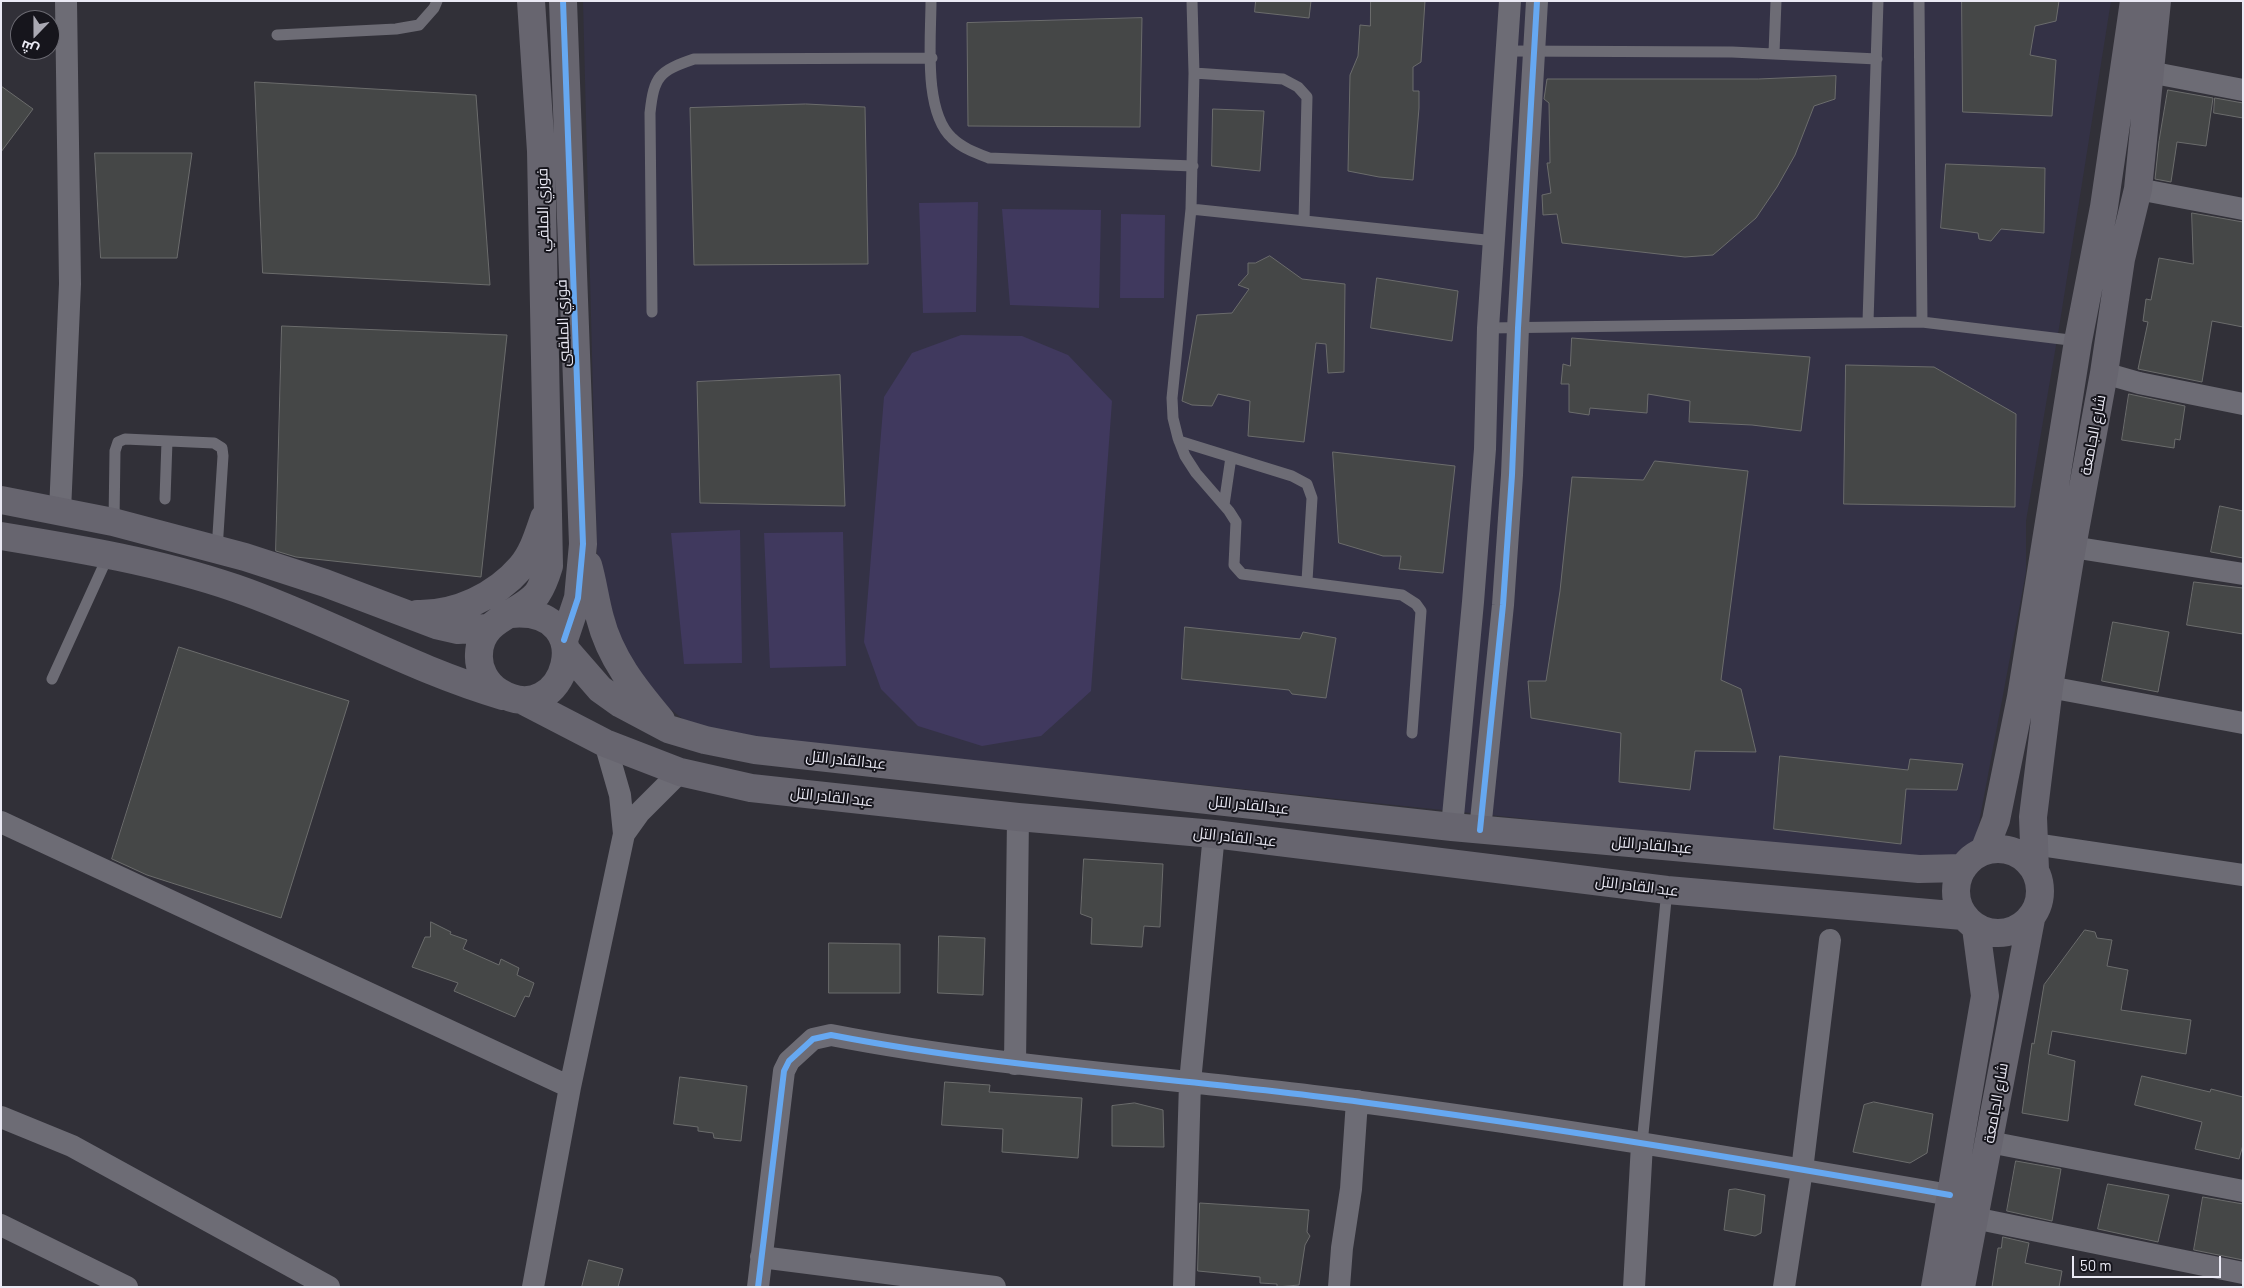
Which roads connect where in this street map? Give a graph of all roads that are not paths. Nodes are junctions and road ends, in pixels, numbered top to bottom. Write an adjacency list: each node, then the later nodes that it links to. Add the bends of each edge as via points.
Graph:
1 (66, 1): 48 (street, via 70,284)
2 (437, 1): 14 (lane, via 419,25)
3 (531, 1): 30 (main road, فوزي الملقي, via 541,151)
4 (562, 1): 28 (main road, فوزي الملقيي)
5 (931, 1): 18 (lane)
6 (1192, 1): 21 (lane)
7 (1510, 1): 15 (street)
8 (1537, 1): 16 (street)
9 (1776, 1): 17 (lane)
10 (1878, 1): 19 (lane)
11 (1918, 1): 33 (lane)
12 (2134, 1): 36 (main road, شارع الجامعة, via 2106,198)
13 (2157, 1): 20 (main road, شارع الجامعة)
14 (277, 35)
15 (1508, 51): 16 (lane); 29 (street)
16 (1534, 51): 17 (lane); 35 (street)
17 (1774, 53): 19 (lane)
18 (932, 58): 23 (lane, via 932,99 939,121 951,138 989,158); 31 (lane, via 694,59 670,67 659,78 652,94 650,113)
19 (1877, 59): 32 (lane)
20 (2149, 72): 22 (street); 24 (main road, شارع الجامعة)
21 (1194, 73): 23 (lane); 27 (lane, via 1283,79 1298,87 1307,97)
22 (2243, 90)
23 (1193, 166): 25 (lane)
24 (2138, 189): 26 (street); 37 (main road, شارع الجامعة, via 2121,260)
25 (1191, 209): 27 (lane); 40 (lane, via 1172,398)
26 (2243, 209)
27 (1304, 221): 29 (lane)
28 (572, 238): 30 (main road); 51 (main road, فوزي الملقيي)
29 (1495, 241): 34 (street)
30 (543, 242): 46 (main road, فوزي الملقي)
31 (652, 312)
32 (1868, 322): 33 (lane); 35 (lane)
33 (1922, 322): 36 (lane)
34 (1488, 328): 35 (lane); 41 (street)
35 (1518, 328): 42 (street)
36 (2078, 341): 75 (main road, شارع الجامعة, via 2021,697 1996,820)
37 (2104, 373): 38 (street); 52 (main road, شارع الجامعة)
38 (2243, 404)
39 (167, 441): 44 (lane); 49 (lane, via 125,439 118,442 115,451); 53 (lane, via 214,443 222,448)
40 (1179, 441): 43 (lane); 47 (lane, via 1196,474)
41 (1485, 448): 42 (street); 71 (street)
42 (1514, 449): 72 (street, via 1503,605)
43 (1231, 457): 47 (lane); 56 (lane, via 1292,476 1307,484 1312,498)
44 (165, 499)
45 (1, 500): 48 (main road)
46 (549, 502): 57 (main road, via 534,546 522,566 504,584 484,598 453,610); 58 (main road, فوزي الملقي, via 549,566 544,582 536,595)
47 (1224, 505): 56 (lane, via 1236,522 1234,565 1237,571)
48 (60, 511): 49 (main road)
49 (114, 522): 53 (main road)
50 (1, 536): 54 (main road)
51 (583, 544): 60 (main road, فوزي الملقيي, via 578,598); 65 (main road, via 600,618 613,652 624,673)
52 (2072, 547): 55 (street); 62 (main road, شارع الجامعة)
53 (218, 550): 57 (main road, via 285,570)
54 (108, 554): 61 (lane); 63 (main road, via 235,588 457,681)
55 (2243, 574)
56 (1307, 581): 66 (lane, via 1402,595 1416,604 1421,612)
57 (406, 614): 59 (main road, via 436,626 458,630)
58 (511, 614): 59 (main road); 60 (main road, via 527,612 542,617 555,627)
59 (488, 628): 63 (main road, via 479,653 480,667 494,690)
60 (565, 645): 63 (main road, via 566,666 550,690 537,698); 65 (main road, عبدالقادر التل, via 600,689)
61 (52, 679)
62 (2050, 686): 64 (street); 76 (main road, شارع الجامعة, via 2033,817)
63 (514, 698): 67 (main road, عبد القادر التل)
64 (2243, 723)
65 (668, 729): 71 (main road, عبدالقادر التل, via 755,750)
66 (1412, 733)
67 (605, 743): 68 (main road, عبد القادر التل); 73 (street, via 620,795)
68 (680, 772): 69 (main road, عبد القادر التل, via 751,788); 73 (street, via 639,812)
69 (1018, 817): 74 (main road, عبد القادر التل); 83 (street)
70 (1, 822): 85 (street)
71 (1452, 827): 72 (main road, عبدالقادر التل)
72 (1480, 830): 77 (main road, عبدالقادر التل, via 1919,869)
73 (624, 834): 85 (street)
74 (1214, 834): 79 (main road, عبد القادر التل); 84 (street)
75 (1984, 851): 76 (main road, via 1998,849 2013,851 2025,859); 77 (main road)
76 (2035, 857): 78 (street); 80 (main road, via 2040,895 2038,908)
77 (1963, 868): 81 (main road, via 1957,879 1957,904)
78 (2243, 875)
79 (1667, 890): 81 (main road, عبد القادر التل); 89 (lane)
80 (2031, 919): 81 (main road, via 2011,932 1987,932); 88 (main road, شارع الجامعة)
81 (1970, 922): 92 (main road, شارع الجامعة, via 1985,996)
82 (1830, 940): 90 (street)
83 (1015, 1064): 84 (street); 95 (street, via 831,1035 814,1039 789,1060 784,1072)
84 (1190, 1082): 86 (street); 103 (street)
85 (570, 1087): 100 (street)
86 (1357, 1101): 89 (street); 104 (street)
87 (1, 1117): 99 (street, via 72,1146)
88 (1989, 1142): 91 (street); 93 (main road, شارع الجامعة)
89 (1642, 1144): 90 (street); 105 (street)
90 (1802, 1170): 92 (street); 106 (street)
91 (2243, 1191)
92 (1950, 1195): 107 (main road, شارع الجامعة)
93 (1974, 1218): 96 (street); 108 (main road, شارع الجامعة)
94 (1, 1225): 98 (street)
95 (761, 1257): 97 (street); 101 (street)
96 (2243, 1273)
97 (968, 1285): 102 (street)
98 (126, 1287)
99 (329, 1287)
100 (533, 1287)
101 (758, 1287)
102 (995, 1287)
103 (1184, 1287)
104 (1340, 1287)
105 (1634, 1287)
106 (1784, 1287)
107 (1934, 1287)
108 (1961, 1287)

